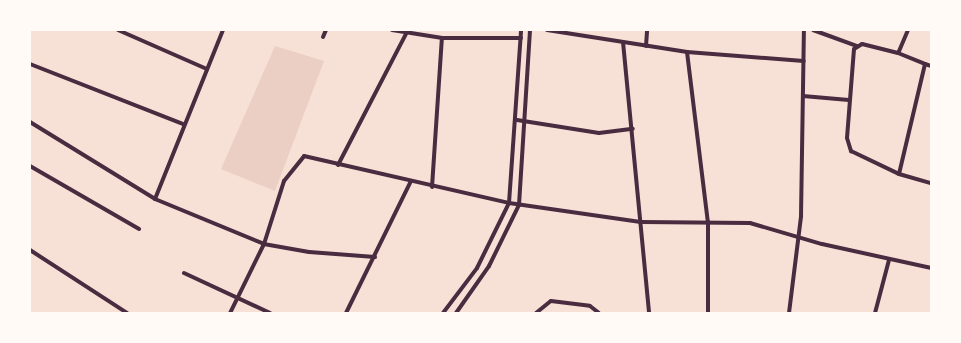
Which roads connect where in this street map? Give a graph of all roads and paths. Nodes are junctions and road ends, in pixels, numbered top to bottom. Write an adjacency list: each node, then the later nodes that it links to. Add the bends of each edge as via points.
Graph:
1 (118, 30): 25 (street)
2 (223, 30): 25 (street)
3 (326, 30): 13 (street)
4 (392, 30): 12 (street)
5 (521, 30): 15 (street)
6 (530, 30): 29 (street)
7 (547, 30): 16 (street)
8 (647, 30): 17 (street)
9 (804, 30): 21 (street)
10 (813, 30): 18 (street)
11 (908, 30): 20 (street)
12 (407, 32): 14 (street); 33 (street)
13 (323, 38)
14 (442, 38): 15 (street); 38 (street)
15 (521, 38): 28 (street)
16 (623, 42): 17 (street); 32 (street)
17 (646, 46): 19 (street)
18 (857, 46): 20 (street); 27 (street)
19 (687, 52): 21 (street); 43 (street)
20 (898, 53): 23 (street)
21 (804, 60): 26 (street)
22 (30, 64): 31 (street)
23 (925, 64): 24 (street); 35 (street)
24 (931, 66)
25 (206, 69): 31 (street)
26 (803, 96): 27 (street); 45 (street)
27 (849, 100): 35 (street, via 847,146 851,151)
28 (517, 120): 29 (street); 40 (street)
29 (526, 121): 32 (street, via 599,133); 41 (street)
30 (30, 122): 39 (street)
31 (183, 124): 39 (street)
32 (633, 129): 42 (street)
33 (338, 165): 36 (street); 46 (street, via 304,156 284,181)
34 (30, 166): 44 (street)
35 (899, 174): 37 (street)
36 (411, 181): 38 (street); 48 (street)
37 (931, 183)
38 (432, 187): 40 (street)
39 (155, 199): 46 (street)
40 (509, 203): 41 (street); 53 (street, via 477,268)
41 (519, 205): 42 (street); 58 (street, via 493,260)
42 (641, 222): 43 (street); 61 (street)
43 (708, 222): 45 (street, via 750,223); 62 (street)
44 (139, 229)
45 (799, 236): 49 (street); 63 (street)
46 (264, 244): 48 (street, via 309,252); 52 (street)
47 (30, 250): 54 (street)
48 (375, 257): 57 (street)
49 (890, 260): 50 (street); 64 (street)
50 (931, 268)
51 (184, 273): 52 (street)
52 (237, 298): 55 (street); 56 (street)
53 (445, 312)
54 (127, 313)
55 (230, 313)
56 (270, 313)
57 (346, 313)
58 (456, 313)
59 (536, 313): 60 (street, via 551,301 590,306)
60 (599, 313)
61 (649, 313)
62 (708, 313)
63 (788, 313)
64 (875, 313)

